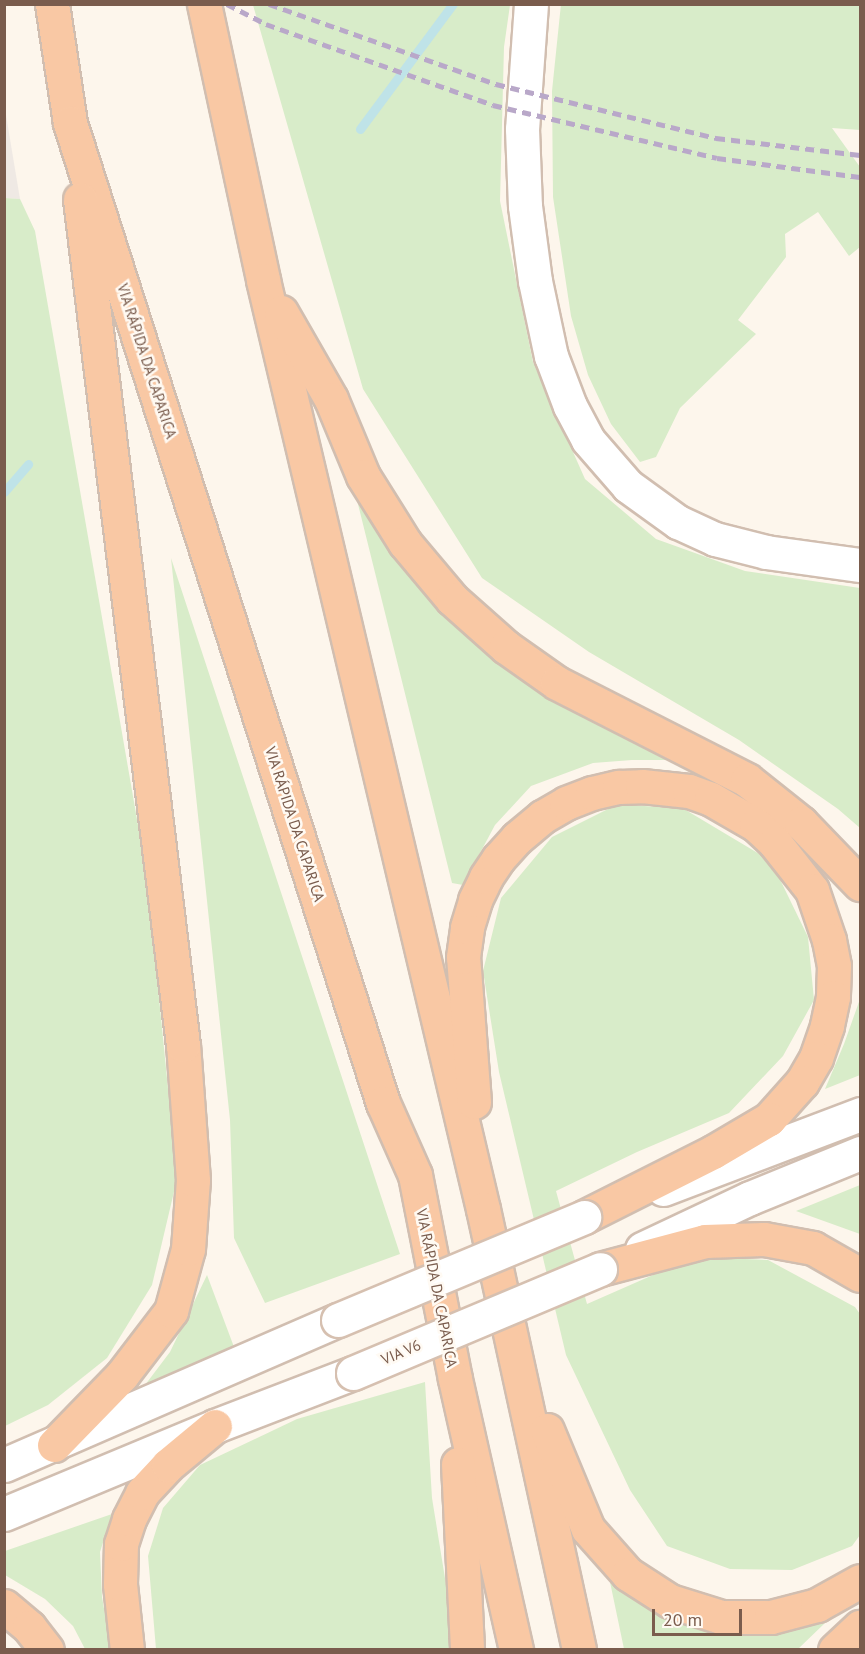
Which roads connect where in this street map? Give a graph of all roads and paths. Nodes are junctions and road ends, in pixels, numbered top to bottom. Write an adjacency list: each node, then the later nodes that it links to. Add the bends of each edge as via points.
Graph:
1 (52, 4): 4 (highway, VIA RÁPIDA DA CAPARICA)
2 (204, 4): 5 (highway)
3 (531, 4): 6 (main road, via 522,129 525,206 534,281 551,356 588,440 628,486 678,522 715,539 766,552)
4 (70, 123): 15 (highway, VIA RÁPIDA DA CAPARICA, via 383,1103 415,1175); 17 (highway, via 181,1033 193,1180 188,1249 171,1311 122,1375)
5 (263, 280): 7 (highway, via 331,399 363,476 405,543 452,599 506,647 556,683 747,780 801,823); 10 (highway)
6 (861, 565)
7 (861, 884)
8 (861, 1114): 11 (main road)
9 (861, 1153): 12 (main road, VIA V6, via 750,1198)
10 (483, 1209): 11 (highway, via 463,957 470,918 486,877 517,838 566,803 619,787 688,791 734,810 756,825 797,867 812,890 834,966 827,1026 816,1058 802,1082 769,1119); 14 (highway)
11 (584, 1217): 17 (main road, bridge)
12 (600, 1269): 13 (highway, via 705,1241 764,1239 813,1248); 16 (main road, VIA V6, bridge, via 353,1373)
13 (861, 1275)
14 (516, 1356): 20 (highway, via 588,1528 628,1574 650,1590 696,1610 746,1618 817,1605); 27 (highway)
15 (455, 1379): 25 (highway); 26 (highway, VIA RÁPIDA DA CAPARICA)
16 (215, 1426): 19 (main road, VIA V6); 24 (highway, via 168,1465 142,1493 129,1519 121,1544 120,1584)
17 (54, 1444): 18 (main road)
18 (4, 1465)
19 (4, 1514)
20 (861, 1581)
21 (4, 1606): 23 (highway, via 29,1627)
22 (861, 1627): 28 (highway)
23 (47, 1650)
24 (127, 1650)
25 (467, 1650)
26 (516, 1650)
27 (579, 1650)
28 (835, 1650)

